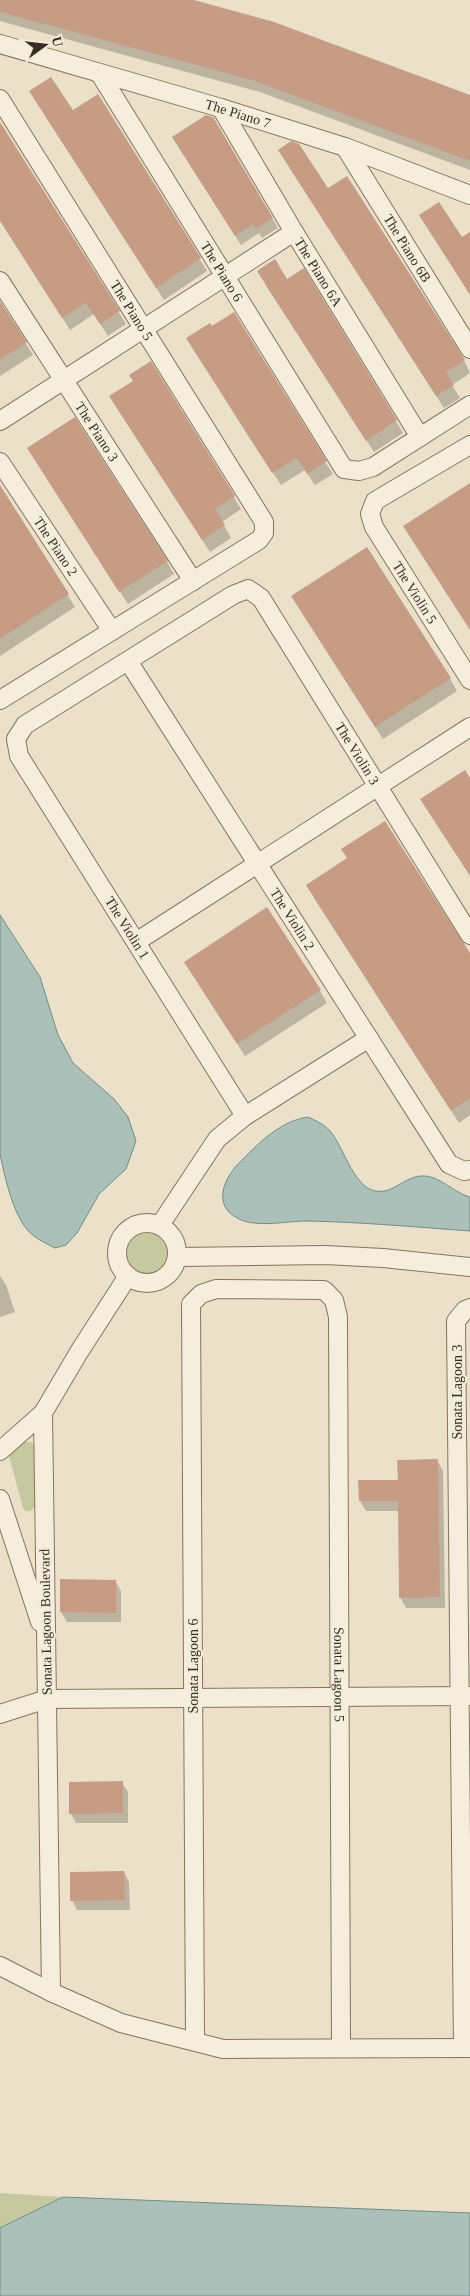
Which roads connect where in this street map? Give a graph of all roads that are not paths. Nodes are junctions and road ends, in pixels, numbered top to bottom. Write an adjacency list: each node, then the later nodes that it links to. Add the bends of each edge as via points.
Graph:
1 (0, 44): 2 (street, The Piano 7)
2 (100, 74): 4 (street, The Piano 7); 8 (street, The Piano 6)
3 (0, 99): 10 (street, The Piano 5)
4 (221, 108): 5 (street, The Piano 7); 7 (street, The Piano 6A)
5 (346, 147): 6 (street, The Piano 7); 11 (street, The Piano 6B)
6 (470, 195)
7 (294, 232): 8 (street); 15 (street, The Piano 6A)
8 (225, 277): 10 (street); 15 (street, The Piano 6, via 344,469 359,471 373,467)
9 (0, 281): 12 (street, The Piano 3)
10 (143, 330): 12 (street); 18 (street, The Piano 5, via 264,522 264,533 259,540)
11 (470, 348)
12 (64, 380): 14 (street); 18 (street, The Piano 3)
13 (470, 405): 15 (street)
14 (0, 421)
15 (420, 437)
16 (468, 452): 21 (street, The Violin 5, via 375,501 370,514 374,527)
17 (0, 462): 19 (street, The Piano 2)
18 (193, 581): 19 (street)
19 (112, 631): 22 (street)
20 (128, 660): 24 (street, The Violin 3, via 248,589 261,598); 25 (street, The Violin 2); 27 (street, The Violin 1, via 25,725 16,738 19,756)
21 (470, 680)
22 (0, 700)
23 (470, 727): 24 (street)
24 (378, 786): 25 (street); 26 (street, The Violin 3)
25 (258, 864): 27 (street); 28 (street, The Violin 2)
26 (470, 935)
27 (136, 942): 29 (street, The Violin 1)
28 (369, 1038): 29 (street); 30 (street, The Violin 2, via 449,1164)
29 (245, 1116): 31 (street, via 217,1139)
30 (467, 1170)
31 (160, 1225): 32 (street, via 176,1244); 34 (street, via 146,1222 132,1226 122,1236 117,1250 119,1264)
32 (177, 1257): 33 (street, via 325,1255); 34 (street, via 164,1278 139,1282)
33 (470, 1267)
34 (128, 1276): 37 (street)
35 (334, 1300): 42 (street, Sonata Lagoon 5, via 338,1317); 43 (street, Sonata Lagoon 6, via 324,1290 216,1289 201,1294 191,1304)
36 (468, 1309): 41 (street, Sonata Lagoon 3, via 456,1321)
37 (43, 1413): 38 (street); 40 (street, Sonata Lagoon Boulevard)
38 (0, 1451)
39 (0, 1499): 40 (street)
40 (46, 1640): 44 (street, Sonata Lagoon Boulevard)
41 (465, 1696): 42 (street); 50 (street, Sonata Lagoon 3)
42 (339, 1697): 43 (street); 49 (street, Sonata Lagoon 5)
43 (193, 1698): 44 (street); 48 (street, Sonata Lagoon 6)
44 (47, 1699): 45 (street); 47 (street, Sonata Lagoon Boulevard)
45 (0, 1714)
46 (0, 1966): 47 (street)
47 (51, 1992): 48 (street, via 121,2023)
48 (195, 2041): 49 (street, via 223,2049)
49 (341, 2048): 50 (street)
50 (466, 2048)

